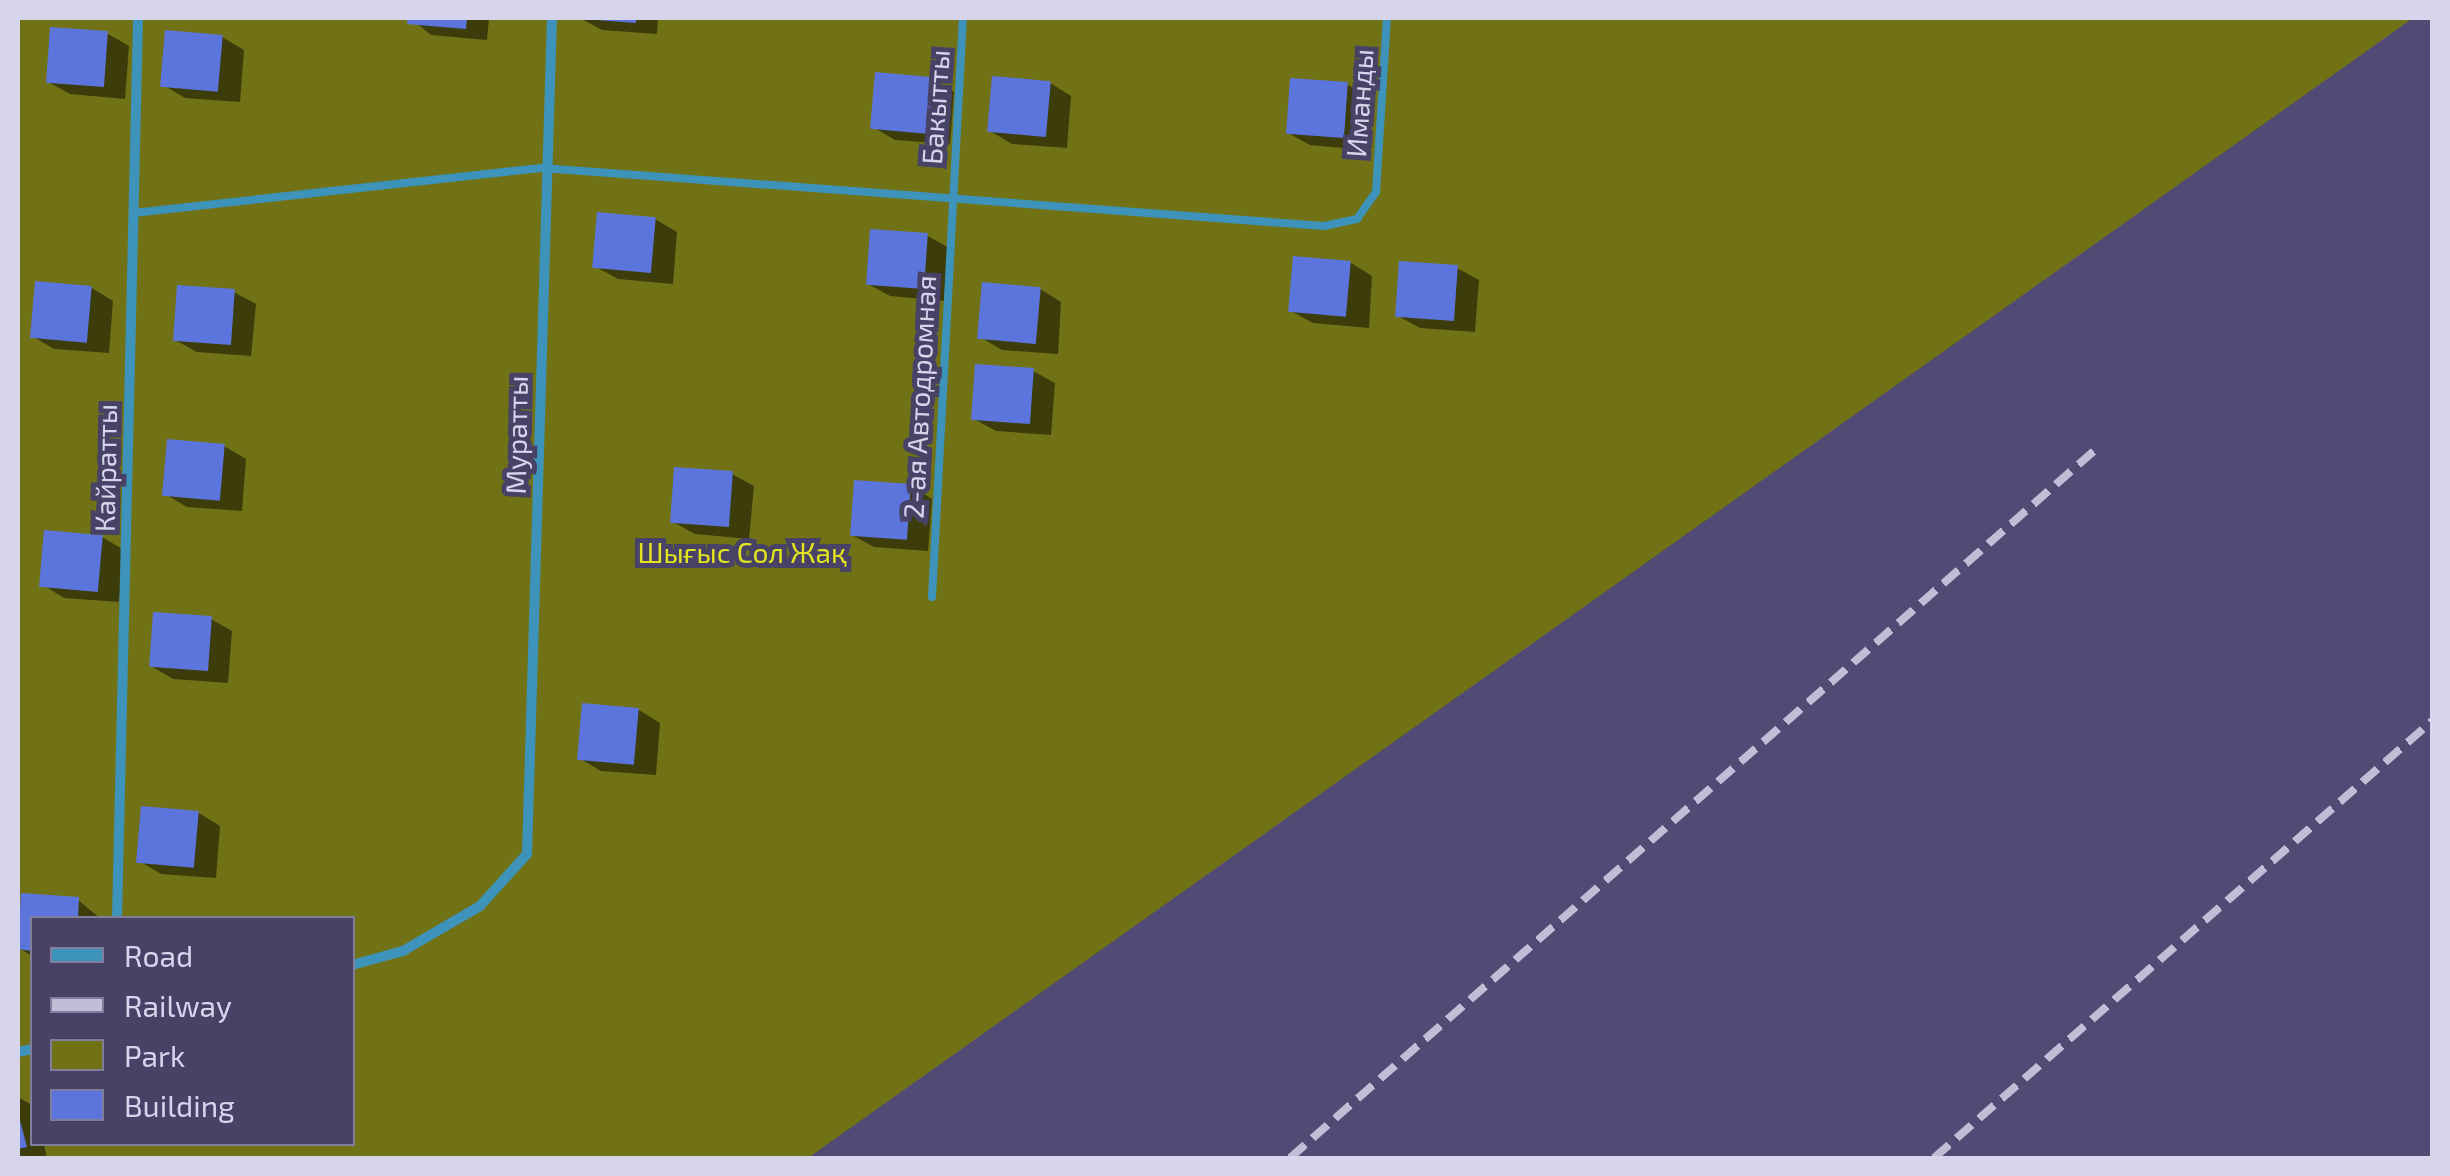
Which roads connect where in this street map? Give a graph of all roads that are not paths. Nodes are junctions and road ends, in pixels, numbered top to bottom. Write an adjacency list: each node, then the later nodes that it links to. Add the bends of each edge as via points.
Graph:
1 (138, 18): 7 (street, Кайратты)
2 (552, 18): 5 (street, Муратты)
3 (964, 18): 6 (lane, Бакытты)
4 (1387, 18): 6 (lane, Иманды, via 1376,192 1356,220 1324,226)
5 (542, 168): 6 (lane); 7 (lane); 10 (street, Муратты, via 527,854 480,906 403,952)
6 (952, 200): 8 (lane, 2-ая Автодромная)
7 (132, 213): 9 (street, Кайратты)
8 (932, 597)
9 (118, 916)
10 (355, 964)

